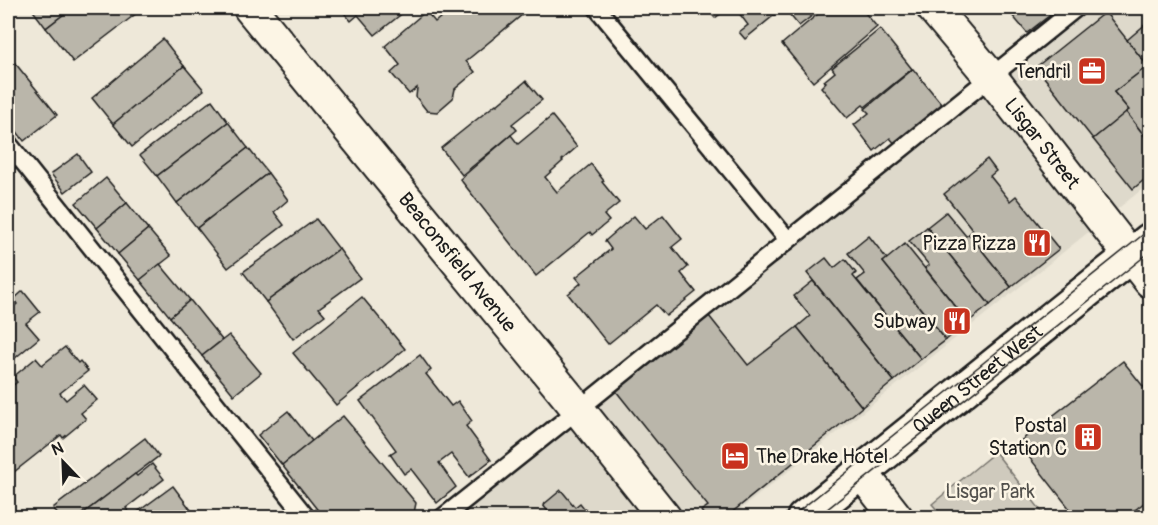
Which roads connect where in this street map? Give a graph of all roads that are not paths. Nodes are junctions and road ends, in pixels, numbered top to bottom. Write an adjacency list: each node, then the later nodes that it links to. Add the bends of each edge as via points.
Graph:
1 (250, 8): 10 (street, Beaconsfield Avenue)
2 (597, 8): 7 (lane)
3 (933, 8): 5 (street, Lisgar Street)
4 (1076, 8): 5 (lane)
5 (991, 77): 7 (lane); 8 (street, Lisgar Street)
6 (8, 143): 12 (lane)
7 (788, 240): 10 (lane)
8 (1140, 248): 9 (street, Lisgar Street); 11 (main road, Queen Street West)
9 (1150, 281)
10 (578, 409): 13 (lane); 14 (street, Beaconsfield Avenue)
11 (861, 472): 15 (main road, Queen Street West); 16 (street)
12 (307, 518)
13 (442, 518)
14 (665, 518)
15 (804, 518)
16 (897, 518)

